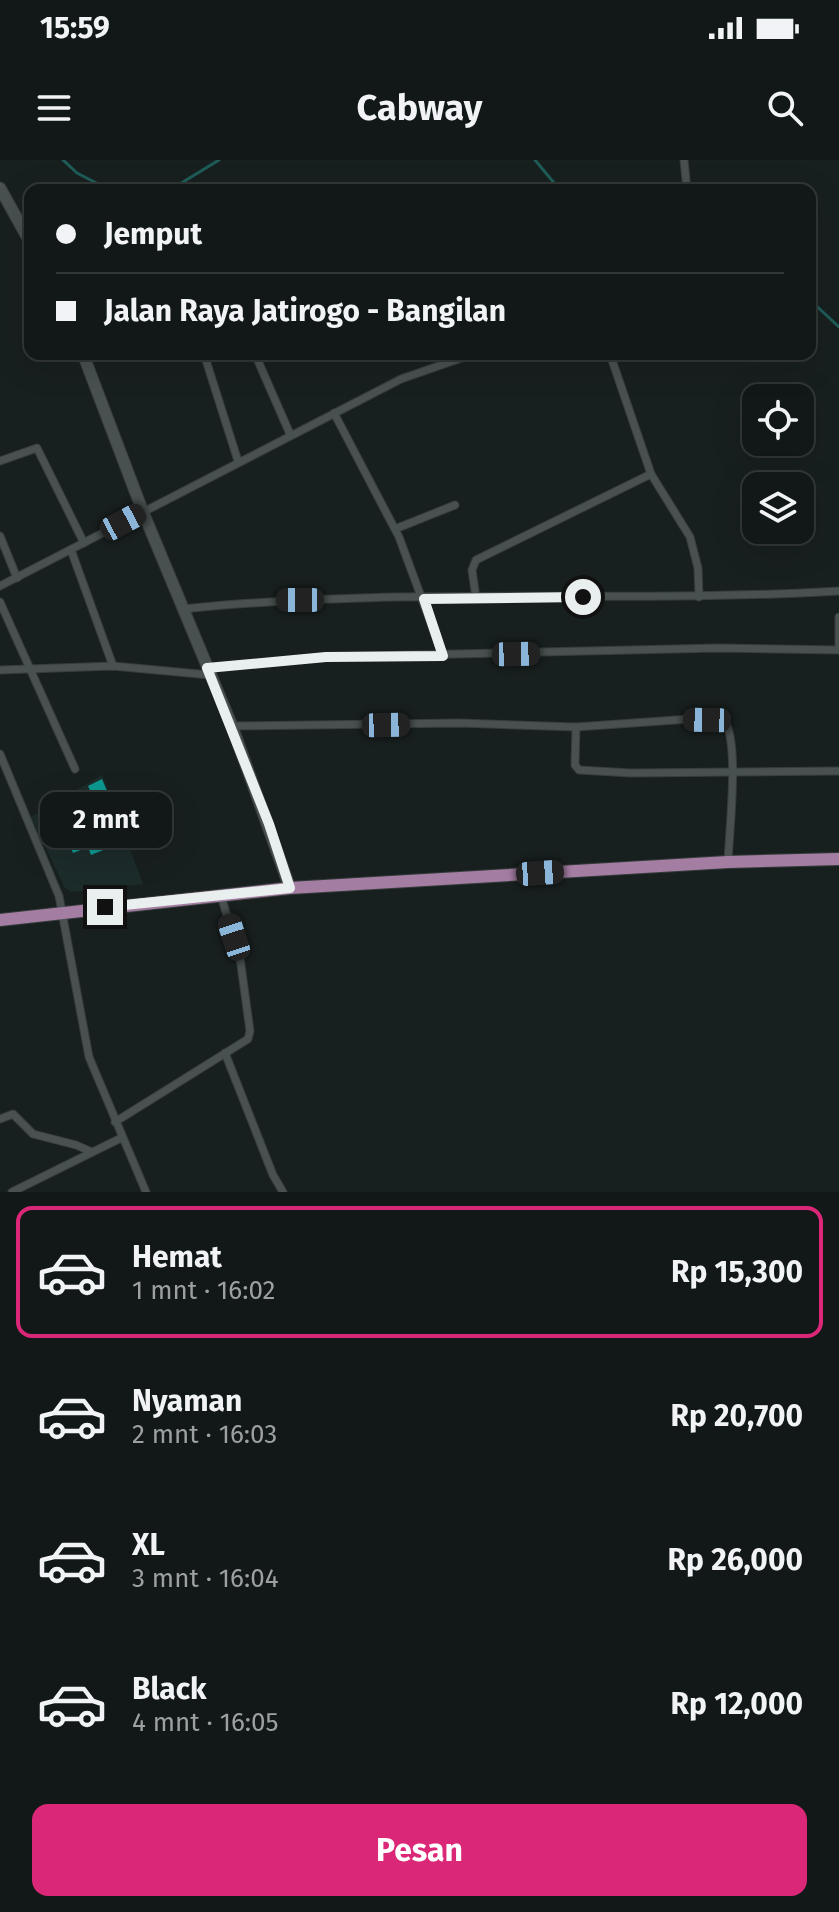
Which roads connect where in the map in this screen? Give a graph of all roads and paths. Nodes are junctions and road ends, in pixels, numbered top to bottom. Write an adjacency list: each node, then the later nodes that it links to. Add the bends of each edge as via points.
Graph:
1 (684, 160): 2 (street)
2 (686, 184)
3 (0, 188): 4 (main road)
4 (24, 231)
5 (85, 360): 16 (main road)
6 (206, 360): 13 (street)
7 (258, 360): 11 (street)
8 (456, 360): 10 (street, via 401,379)
9 (612, 360): 14 (street)
10 (334, 413): 11 (street); 17 (street)
11 (290, 434): 13 (street)
12 (0, 461): 19 (street, via 37,448)
13 (238, 461): 16 (street)
14 (651, 474): 24 (street, via 690,537); 25 (street, via 476,560)
15 (455, 505): 17 (street)
16 (143, 512): 19 (street); 28 (main road)
17 (395, 529): 26 (street)
18 (0, 536): 21 (street)
19 (84, 543): 20 (street)
20 (71, 550): 21 (street); 32 (street)
21 (17, 578): 22 (street)
22 (0, 586)
23 (839, 591): 24 (street)
24 (699, 597): 25 (street)
25 (476, 598): 26 (street)
26 (424, 599): 28 (street, via 269,600); 31 (street)
27 (0, 602): 33 (street)
28 (183, 609): 35 (main road)
29 (839, 617): 30 (street)
30 (839, 650): 31 (street)
31 (443, 656): 35 (street, via 326,657)
32 (113, 666): 33 (street); 35 (street)
33 (31, 668): 34 (street); 39 (street)
34 (0, 670)
35 (208, 671): 36 (main road)
36 (232, 726): 37 (street); 45 (main road)
37 (576, 727): 41 (street, via 579,770); 41 (street, via 724,720)
38 (0, 754): 42 (street)
39 (75, 769)
40 (839, 771): 41 (street)
41 (733, 773): 44 (street)
42 (4, 774): 47 (street)
43 (839, 859): 44 (main road)
44 (728, 862): 45 (main road)
45 (290, 888): 46 (main road)
46 (221, 896): 47 (main road); 49 (street, via 240,958 250,1031 243,1044)
47 (62, 912): 48 (main road); 51 (street, via 85,1042)
48 (0, 920)
49 (225, 1053): 51 (street); 56 (street)
50 (0, 1119): 53 (street, via 13,1114 33,1134)
51 (115, 1122): 52 (street)
52 (121, 1138): 53 (street); 55 (street)
53 (92, 1152): 54 (street)
54 (12, 1192)
55 (146, 1192)
56 (283, 1192)

